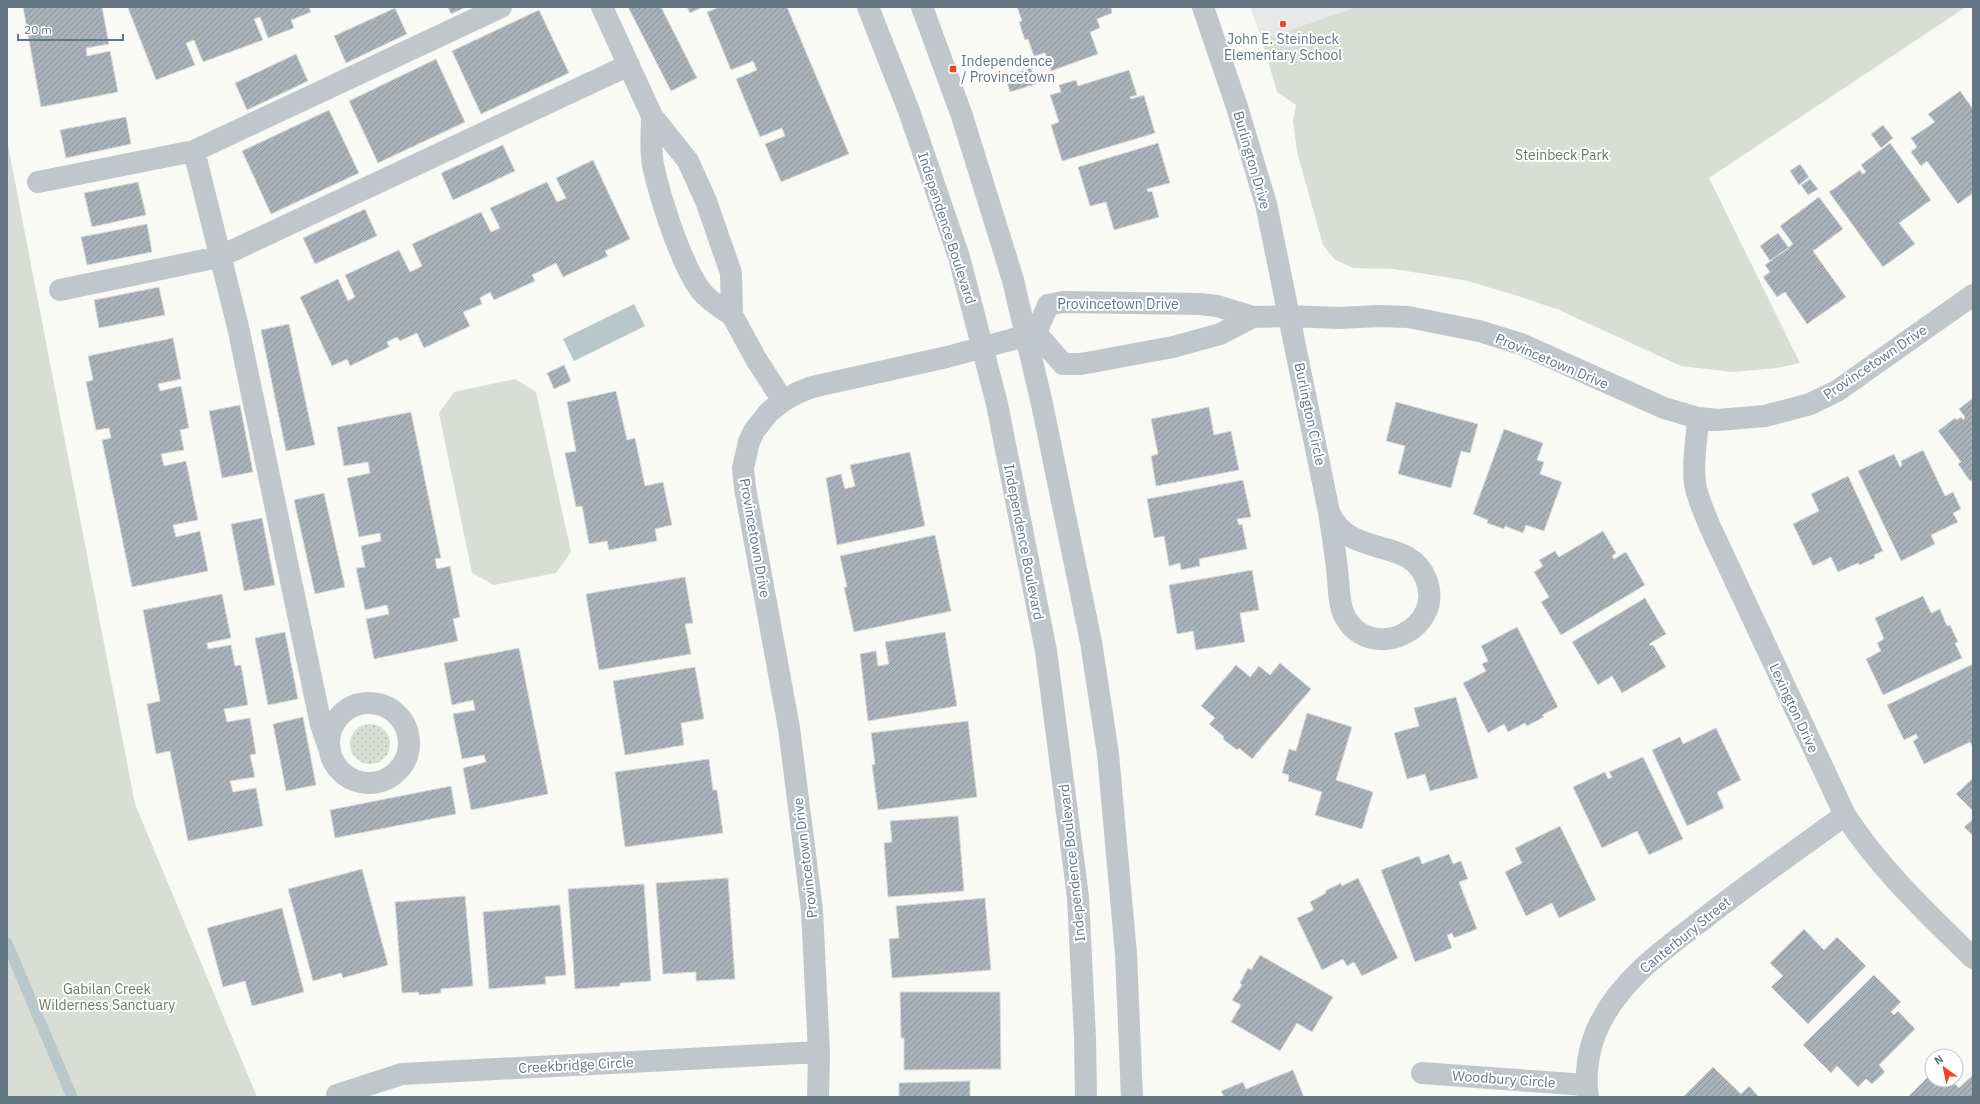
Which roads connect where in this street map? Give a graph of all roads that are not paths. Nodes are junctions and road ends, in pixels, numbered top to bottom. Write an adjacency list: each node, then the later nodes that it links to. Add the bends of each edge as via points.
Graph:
1 (501, 7): 8 (street)
2 (602, 7): 6 (street)
3 (868, 7): 17 (street, Independence Boulevard, via 909,111 959,257)
4 (922, 7): 16 (street, via 962,116)
5 (1203, 7): 14 (street, Burlington Drive, via 1266,204)
6 (629, 65): 7 (street); 10 (street)
7 (652, 116): 13 (street, via 688,160 706,201 730,273); 13 (street, via 653,164 675,238 701,290 708,299)
8 (194, 151): 9 (street); 10 (street)
9 (38, 182)
10 (219, 257): 11 (street); 21 (street, via 238,327 321,725)
11 (60, 290)
12 (1973, 295): 19 (street, Provincetown Drive, via 1867,371 1837,391 1810,404 1765,416 1718,420)
13 (732, 315): 18 (street, via 756,359)
14 (1288, 316): 15 (street, Provincetown Drive); 19 (street, Provincetown Drive, via 1408,317 1479,331 1521,344 1664,408); 20 (street, Burlington Circle)
15 (1253, 317): 16 (street, via 1204,340 1081,364 1063,364); 16 (street, Provincetown Drive, via 1217,306 1200,304 1063,302 1048,305)
16 (1031, 335): 17 (street, Provincetown Drive); 30 (street, via 1091,642 1108,754 1126,954)
17 (984, 348): 18 (street, Provincetown Drive, via 812,387); 29 (street, Independence Boulevard, via 1046,651 1078,896)
18 (783, 400): 24 (street, Provincetown Drive, via 769,412 754,431 743,468 789,728 812,910)
19 (1698, 418): 22 (street, Lexington Drive, via 1695,484 1700,502)
20 (1330, 512): 20 (street, Burlington Circle, via 1340,601 1345,616 1354,628 1366,636 1395,638 1409,632 1420,622 1427,610 1427,580 1420,568 1396,551 1371,546 1342,531)
21 (330, 751)
22 (1845, 815): 23 (street, Lexington Drive, via 1860,838 1887,870); 26 (street, Canterbury Street, via 1732,897 1654,958 1629,982 1599,1024 1588,1063)
23 (1973, 958)
24 (819, 1052): 27 (street, Creekbridge Circle, via 402,1074); 28 (street, Provincetown Drive)
25 (1422, 1073): 26 (street, Woodbury Circle)
26 (1587, 1091)
27 (336, 1095)
28 (818, 1097)
29 (1086, 1097)
30 (1132, 1097)

